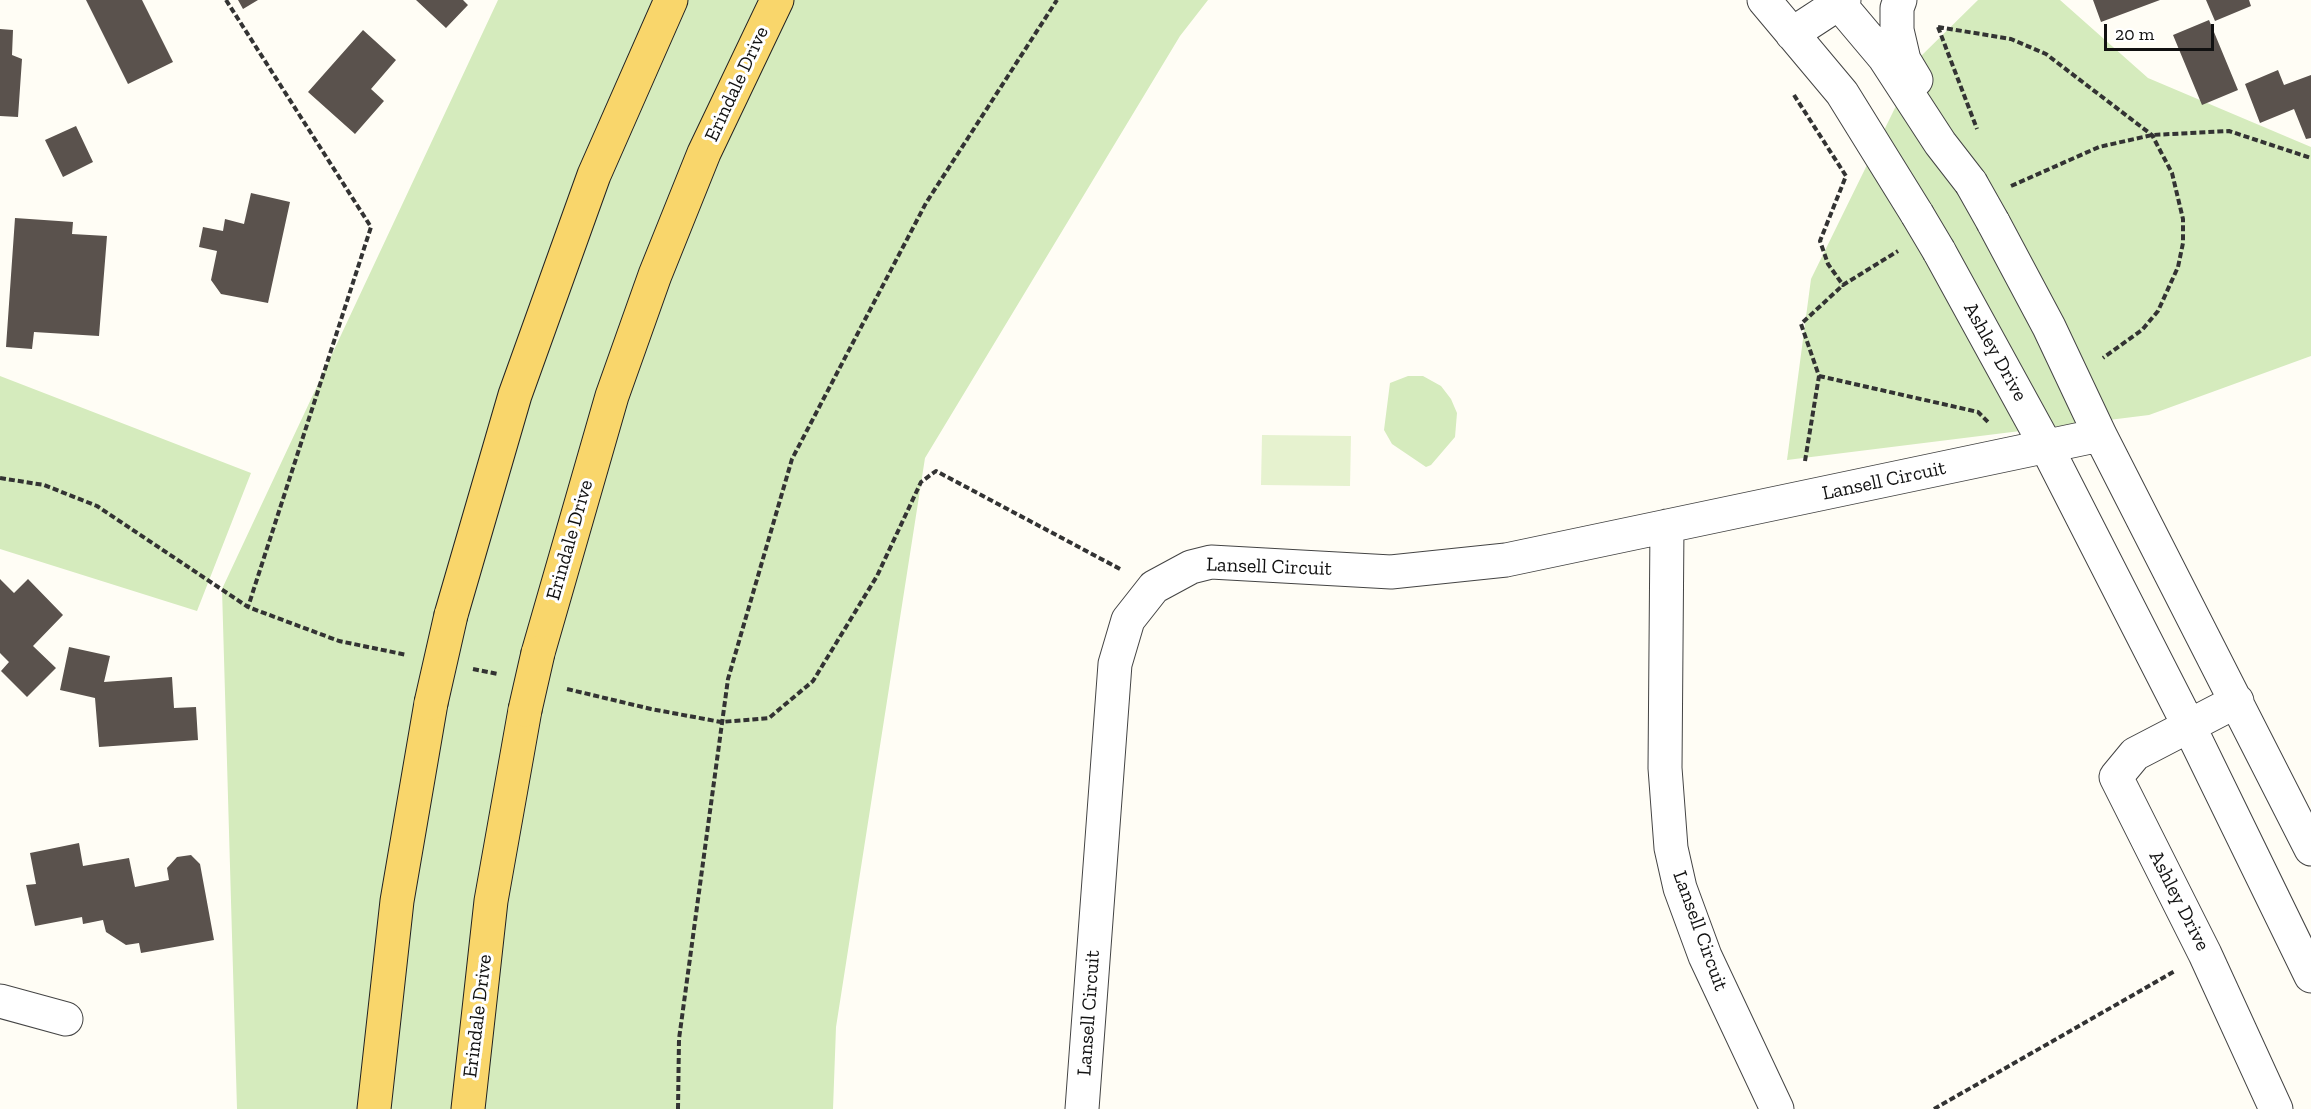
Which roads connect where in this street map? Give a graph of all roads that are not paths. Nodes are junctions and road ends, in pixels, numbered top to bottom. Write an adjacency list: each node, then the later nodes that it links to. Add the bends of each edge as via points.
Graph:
1 (671, 0): 17 (main road, bridge, via 594,175 519,384 451,615 431,703 397,901)
2 (777, 0): 18 (main road, Erindale Drive, bridge, via 704,153 655,275 612,396 538,652 491,901)
3 (1900, 0): 7 (street, via 1897,30 1904,60 1929,100)
4 (1840, 1): 6 (street); 7 (street, via 1884,57)
5 (1769, 2): 6 (street, Ashley Drive)
6 (1792, 34): 9 (street, Ashley Drive, bridge, via 1842,93 1939,251)
7 (1941, 143): 8 (street, bridge, via 1971,183 1993,222)
8 (2100, 435): 9 (street, Lansell Circuit); 11 (street)
9 (2033, 449): 10 (street, Lansell Circuit); 12 (street, Ashley Drive)
10 (1667, 526): 19 (street, Lansell Circuit, via 1506,560 1391,572 1211,562 1191,567 1154,587 1128,620 1115,664); 20 (street, Lansell Circuit, via 1665,768 1671,848 1680,888 1705,956)
11 (2237, 701): 12 (street, Ashley Drive); 13 (street)
12 (2189, 726): 14 (street, Ashley Drive); 21 (street, Ashley Drive, via 2135,754 2116,777 2205,954)
13 (2311, 849)
14 (2311, 976)
15 (0, 1001): 16 (street)
16 (66, 1019)
17 (374, 1109)
18 (468, 1109)
19 (1082, 1109)
20 (1777, 1109)
21 (2276, 1109)

